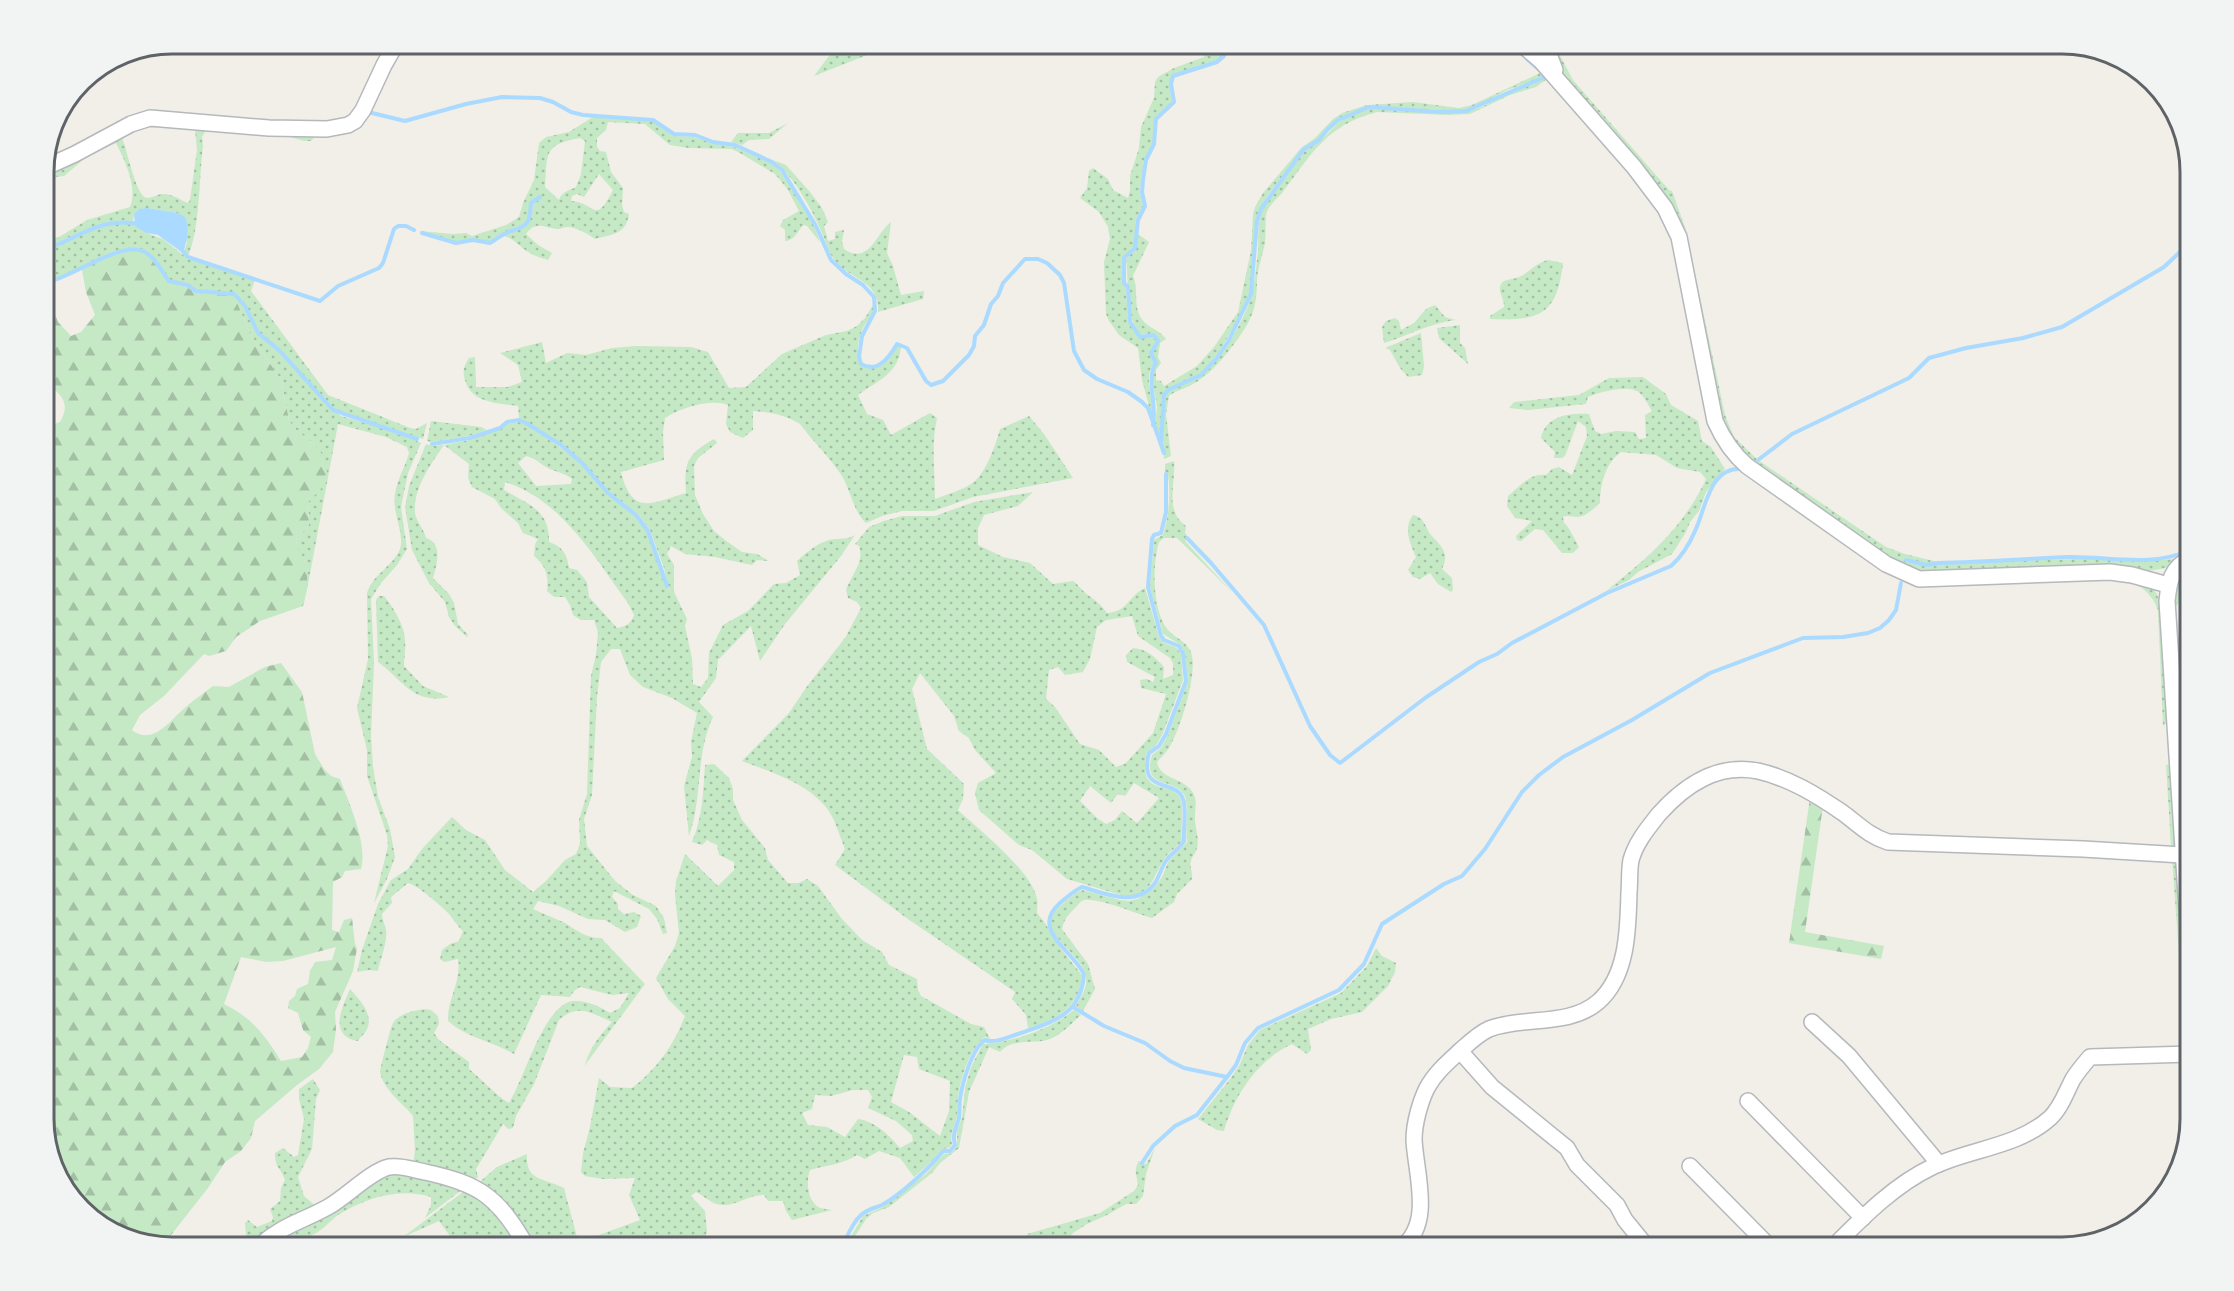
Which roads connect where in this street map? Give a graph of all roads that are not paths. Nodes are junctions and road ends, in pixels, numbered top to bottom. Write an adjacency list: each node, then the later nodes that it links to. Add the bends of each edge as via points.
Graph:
1 (390, 54): 5 (street, via 363,110 348,125 327,129 269,128 150,118 130,124)
2 (1533, 54): 4 (street)
3 (1548, 54): 4 (street)
4 (1567, 91): 7 (street, via 1646,182 1672,221 1679,237 1715,421 1736,457 1886,564 1919,579 2110,572)
5 (54, 163)
6 (2180, 566): 7 (street, via 2173,571)
7 (2168, 585): 8 (street)
8 (2180, 815)
9 (2180, 855): 11 (street, via 1888,842 1872,836 1813,792 1795,784 1758,771 1724,771 1699,780 1673,799 1636,848 1631,862 1624,953 1610,989 1600,1000 1575,1014 1486,1030)
10 (1812, 1022): 14 (street, via 1849,1056)
11 (1460, 1051): 19 (street, via 1427,1088 1415,1123 1420,1212); 20 (street, via 1492,1087 1568,1148 1577,1165 1617,1205)
12 (2180, 1054): 14 (street, via 2090,1057 2059,1107 2038,1127)
13 (1748, 1101): 16 (street)
14 (1939, 1164): 16 (street, via 1898,1188)
15 (1690, 1166): 21 (street)
16 (1863, 1218): 22 (street)
17 (271, 1237): 18 (street, via 346,1197 389,1167 470,1185 503,1211)
18 (520, 1237)
19 (1412, 1237)
20 (1638, 1237)
21 (1759, 1237)
22 (1844, 1237)

